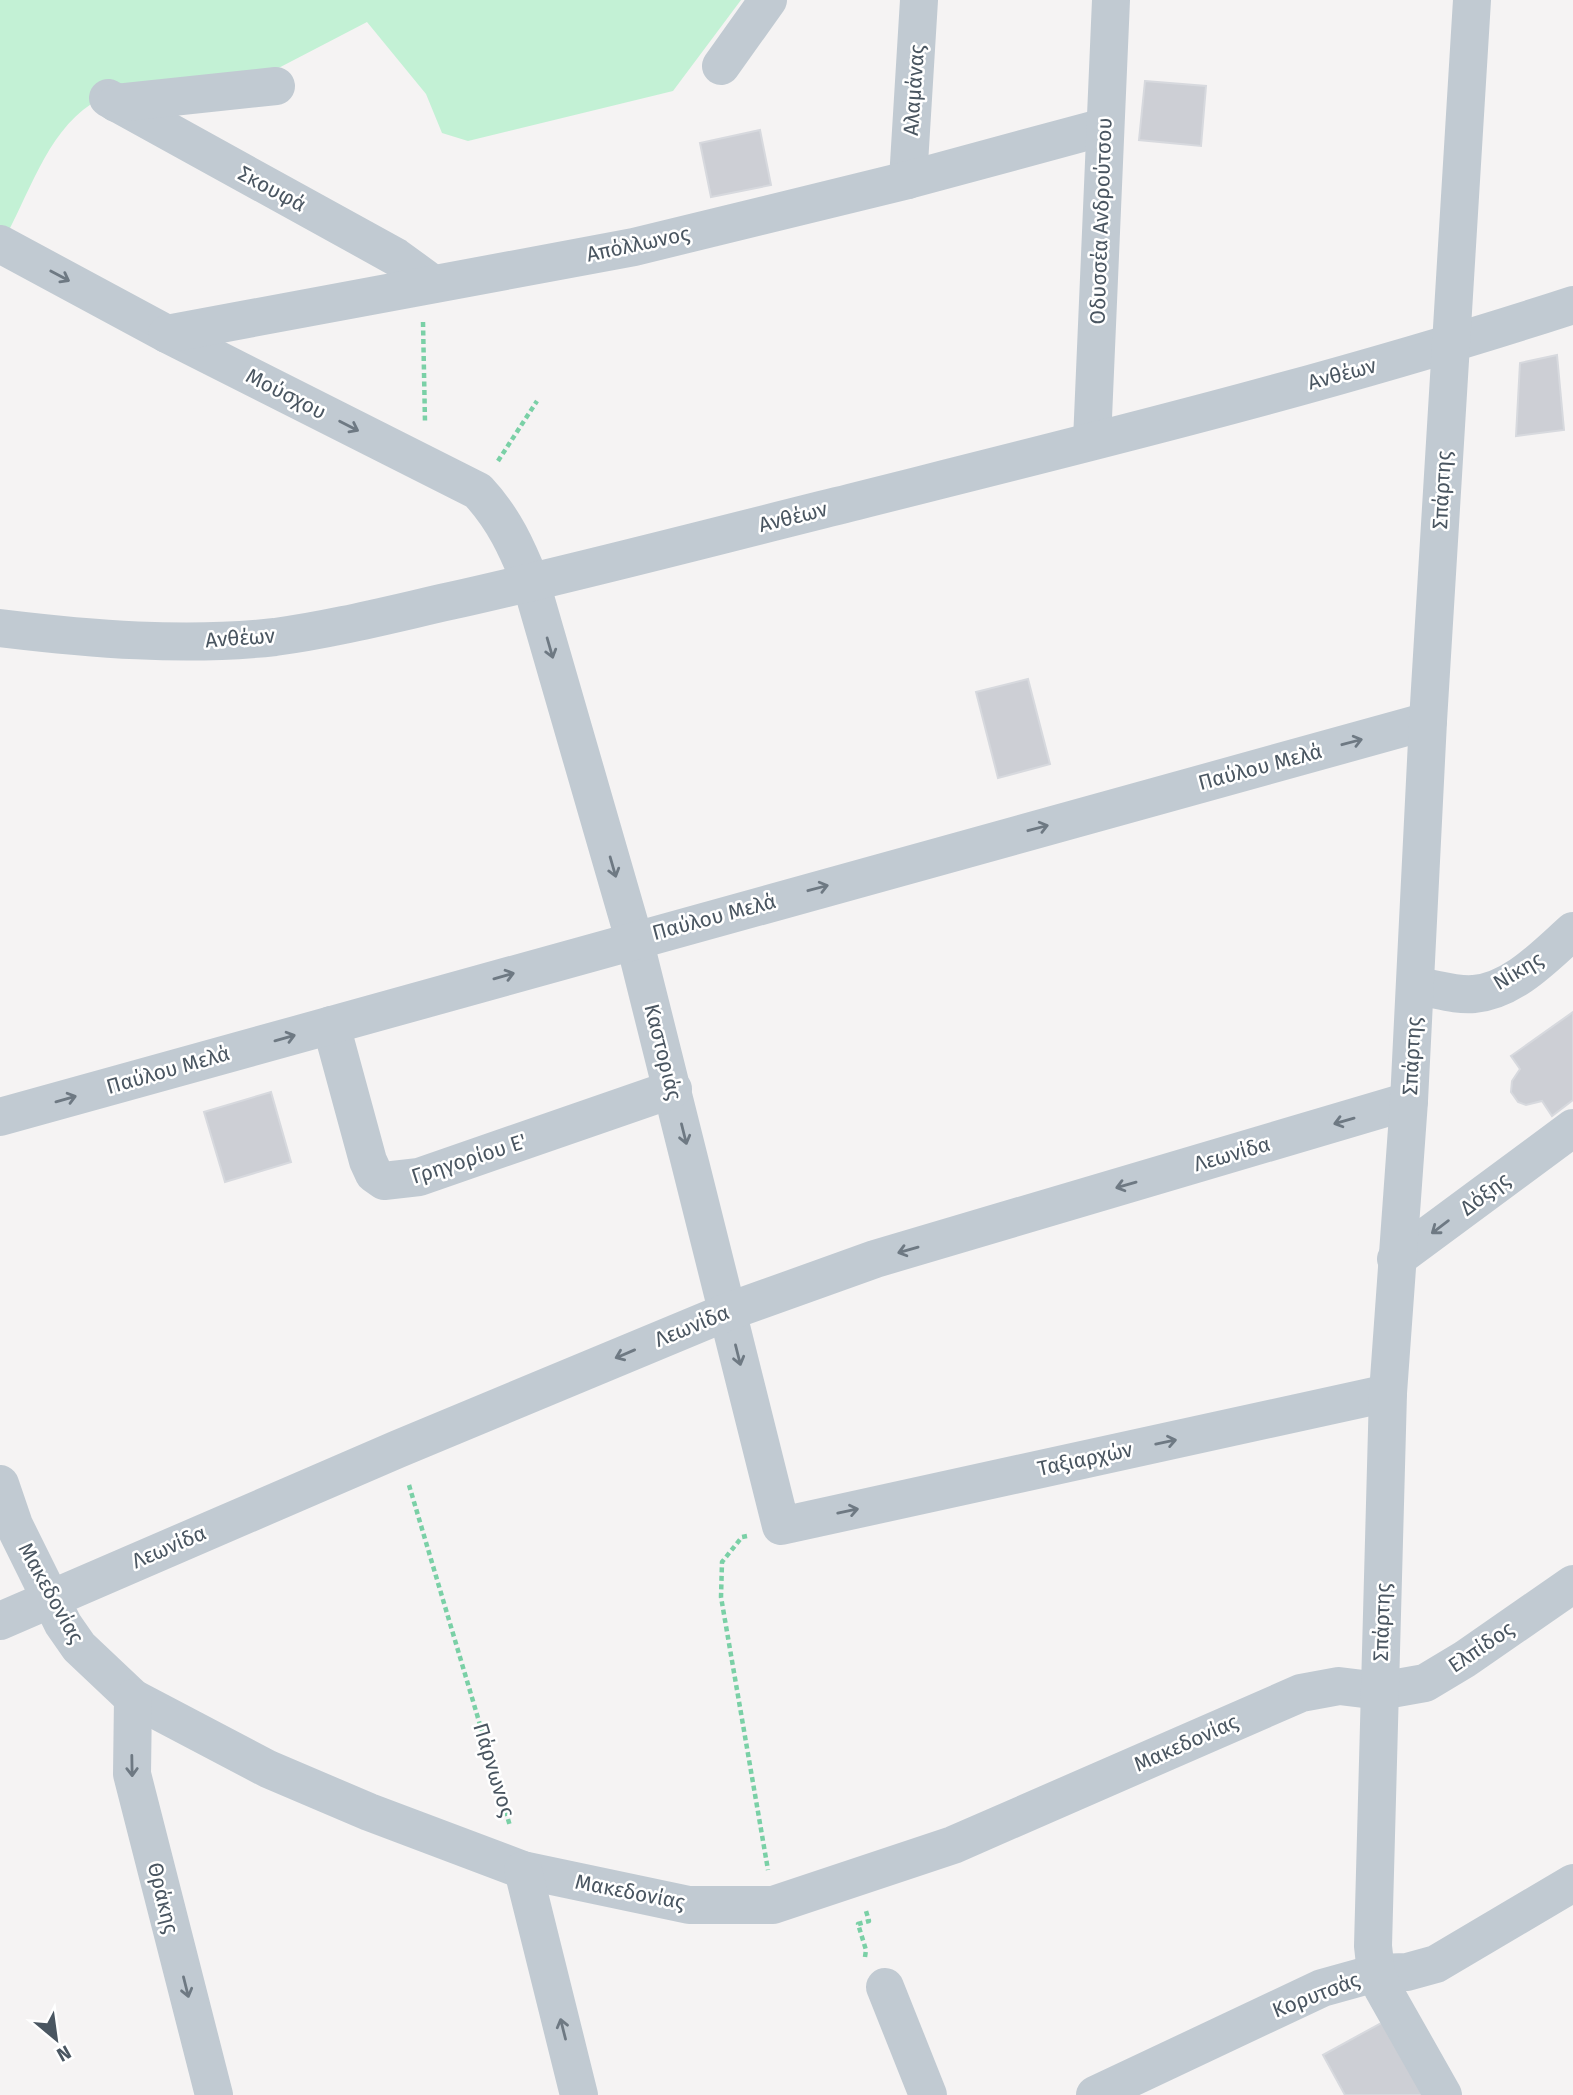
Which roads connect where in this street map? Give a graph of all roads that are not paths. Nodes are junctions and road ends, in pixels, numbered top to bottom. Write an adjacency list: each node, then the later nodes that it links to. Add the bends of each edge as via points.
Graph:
1 (768, 0): 5 (street)
2 (919, 0): 8 (street, Αλαμάνας)
3 (1111, 0): 7 (street, Οδυσσέα Ανδρούτσου)
4 (1472, 0): 13 (street, Σπάρτης)
5 (721, 66)
6 (276, 86): 10 (street, Σκουφά, via 112,101 397,257)
7 (1104, 127): 8 (street, Απόλλωνος); 14 (street, Οδυσσέα Ανδρούτσου)
8 (908, 180): 10 (street, Απόλλωνος, via 634,247)
9 (0, 244): 12 (street, Μούσχου, one-way to 12)
10 (428, 286): 12 (street, Απόλλωνος)
11 (1573, 305): 13 (street, Ανθέων)
12 (167, 334): 15 (street, Μούσχου, one-way to 15, via 478,491 513,536)
13 (1451, 345): 14 (street, Ανθέων); 17 (street, Σπάρτης)
14 (1092, 441): 15 (street, Ανθέων)
15 (531, 583): 16 (street, Ανθέων, via 272,637 188,642 73,637); 19 (street, Καστοριάς, one-way to 19)
16 (0, 628)
17 (1428, 721): 19 (street, Παύλου Μελά, one-way to 17); 20 (street, Σπάρτης)
18 (1573, 931): 20 (street, Νίκης, via 1508,982 1474,994)
19 (634, 939): 21 (street, Παύλου Μελά, one-way to 19); 22 (street, Καστοριάς)
20 (1415, 986): 23 (street, Σπάρτης)
21 (331, 1025): 22 (street, Γρηγορίου Ε', via 368,1161 384,1181 419,1177); 24 (street, Παύλου Μελά, one-way to 21)
22 (673, 1089): 27 (street, Καστοριάς, one-way to 27)
23 (1409, 1101): 26 (street, Σπάρτης); 27 (street, Λεωνίδα, one-way to 27, via 875,1259)
24 (0, 1117)
25 (1573, 1128): 26 (street, Δόξης, one-way to 26)
26 (1396, 1259): 28 (street, Σπάρτης)
27 (727, 1312): 30 (street, Καστοριάς, one-way to 30); 32 (street, Λεωνίδα, one-way to 32)
28 (1388, 1393): 30 (street, Ταξιαρχών, one-way to 28); 34 (street, Σπάρτης)
29 (0, 1483): 32 (street, Μακεδονίας, via 14,1525)
30 (781, 1526)
31 (1573, 1584): 34 (street, Ελπίδος, via 1425,1683)
32 (50, 1598): 33 (street, Λεωνίδα); 35 (street, Μακεδονίας, via 79,1647)
33 (0, 1621)
34 (1380, 1691): 36 (street, Μακεδονίας, via 1339,1686 1301,1693 953,1845 774,1905 689,1905); 38 (street, Σπάρτης)
35 (134, 1698): 36 (street, Μακεδονίας, via 268,1769); 40 (street, Θράκης, one-way to 40, via 132,1774)
36 (523, 1870): 41 (street, one-way to 36)
37 (1573, 1883): 38 (street, Κορυτσάς, via 1436,1964 1407,1972)
38 (1376, 1973): 43 (street, Κορυτσάς, via 1322,1988); 44 (street, Σπάρτης)
39 (884, 1987): 42 (street)
40 (214, 2095)
41 (579, 2095)
42 (928, 2095)
43 (1095, 2095)
44 (1443, 2095)

